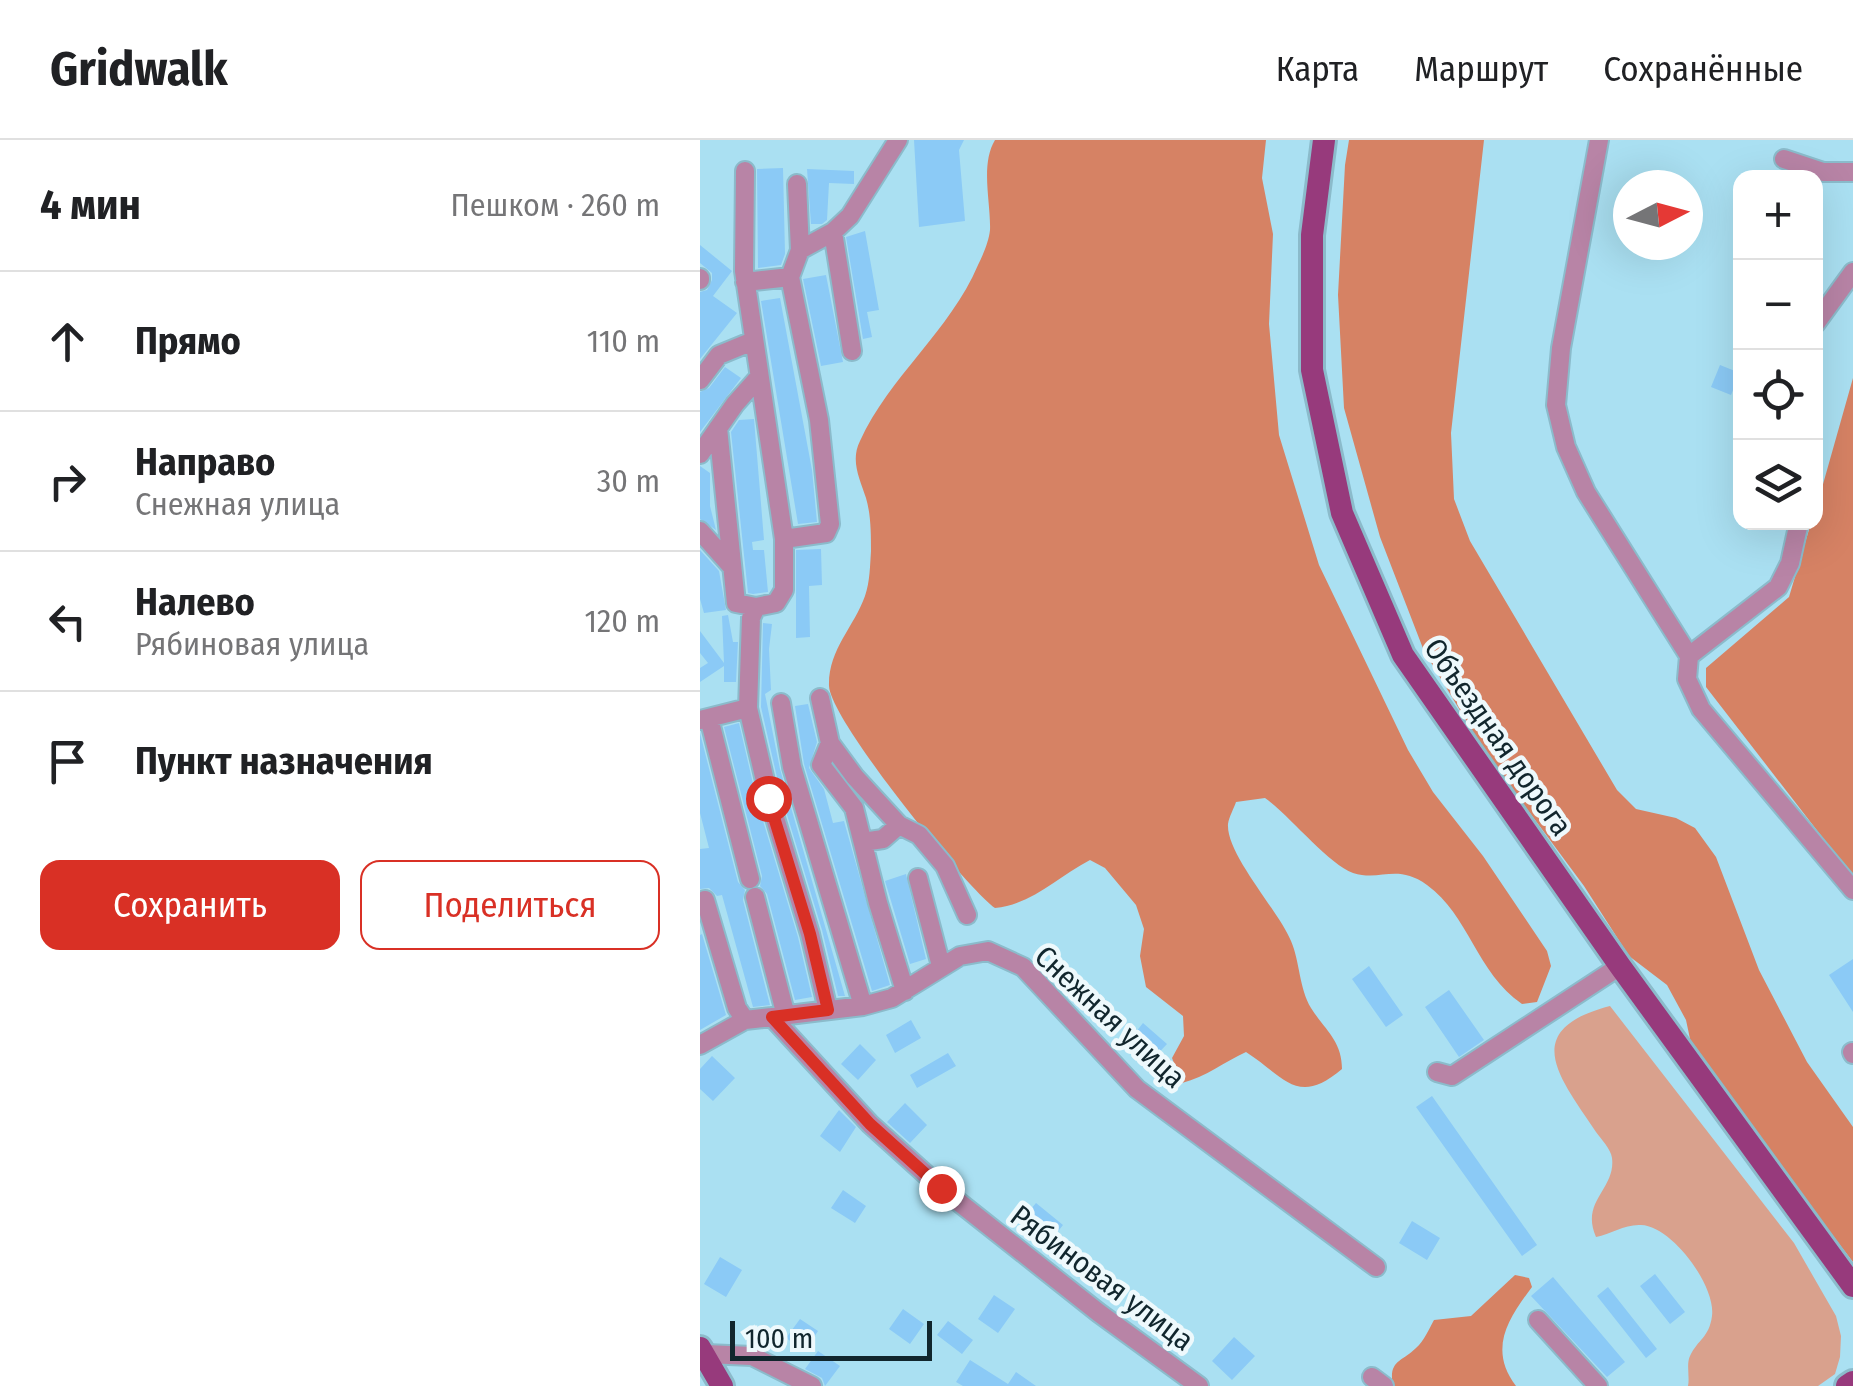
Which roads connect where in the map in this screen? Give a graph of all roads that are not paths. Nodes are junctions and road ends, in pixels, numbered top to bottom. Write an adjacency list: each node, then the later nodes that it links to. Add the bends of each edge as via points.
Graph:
1 (898, 140): 8 (street)
2 (1324, 140): 38 (main road, Объездная дорога, via 1312,236 1312,370 1342,513 1403,655)
3 (1599, 140): 25 (street, via 1556,405 1586,492)
4 (1784, 159): 6 (street, via 1823,172)
5 (745, 171): 12 (street)
6 (1853, 172)
7 (797, 184): 9 (street)
8 (833, 232): 9 (street); 15 (street)
9 (800, 250): 11 (street)
10 (1853, 272): 13 (street)
11 (790, 277): 12 (street); 22 (street, via 830,524 826,533)
12 (745, 282): 14 (street)
13 (1823, 313)
14 (753, 341): 16 (street); 17 (street, via 719,355)
15 (852, 351)
16 (759, 378): 18 (street); 22 (street)
17 (700, 380)
18 (718, 428): 19 (street); 23 (street)
19 (700, 454)
20 (1797, 530): 25 (street, via 1778,587)
21 (700, 531): 23 (street)
22 (784, 539): 24 (street, via 784,590 776,603)
23 (732, 567): 24 (street, via 736,603)
24 (756, 608): 28 (street)
25 (1690, 656): 34 (street, via 1687,679 1701,708)
26 (820, 698): 30 (street)
27 (781, 703): 40 (street, via 792,767)
28 (748, 708): 29 (street); 41 (street)
29 (704, 719): 42 (street, via 752,888)
30 (830, 743): 31 (street); 32 (street, via 821,765 854,808)
31 (899, 824): 32 (street, via 883,839); 36 (street, via 945,866)
32 (863, 842): 39 (street)
33 (918, 878): 37 (street)
34 (1853, 890)
35 (705, 900): 43 (street)
36 (967, 915)
37 (941, 966): 39 (street, Снежная улица); 46 (street, Снежная улица, via 988,951 1023,967 1137,1089)
38 (1620, 966): 45 (street, via 1452,1076); 47 (main road, Объездная дорога)
39 (905, 992): 40 (street, Снежная улица)
40 (863, 1006): 41 (street, Снежная улица)
41 (828, 1010): 42 (street, Снежная улица)
42 (779, 1016): 43 (street); 52 (street, Рябиновая улица, via 870,1124 941,1188)
43 (745, 1020): 44 (street)
44 (700, 1045)
45 (1437, 1072)
46 (1376, 1267)
47 (1853, 1286)
48 (1538, 1320): 53 (street)
49 (703, 1351): 50 (main road); 51 (street, via 752,1356)
50 (722, 1386)
51 (812, 1386)
52 (1198, 1386)
53 (1598, 1386)

